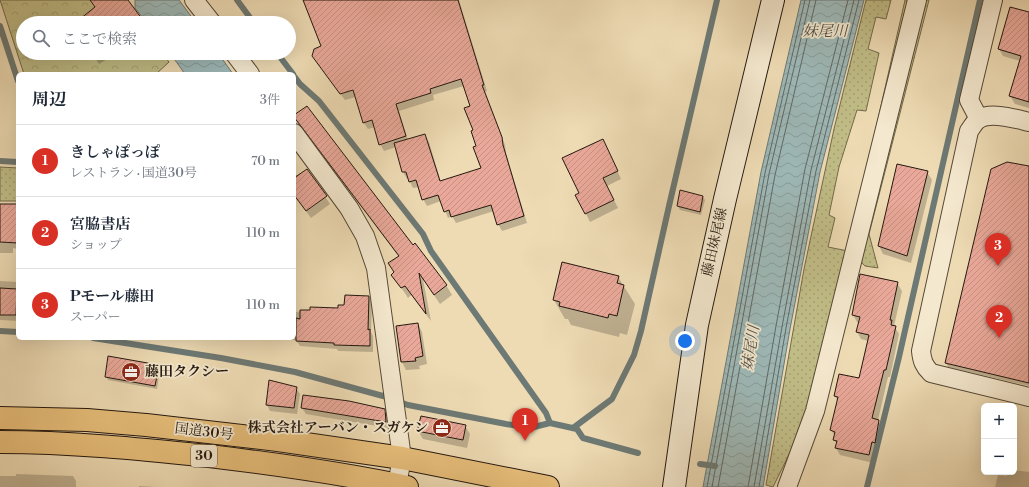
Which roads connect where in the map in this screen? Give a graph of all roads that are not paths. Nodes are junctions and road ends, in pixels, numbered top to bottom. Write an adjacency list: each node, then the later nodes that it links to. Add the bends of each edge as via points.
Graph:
1 (194, 0): 5 (street)
2 (773, 0): 17 (main road, 藤田妹尾線, via 697,325)
3 (917, 0): 18 (street, via 815,411)
4 (993, 0): 8 (street, via 969,100)
5 (207, 16)
6 (239, 60): 7 (street)
7 (248, 72)
8 (979, 119): 9 (street, via 990,115); 11 (street, via 969,131 921,351 922,361 931,373)
9 (1029, 122)
10 (296, 136): 14 (street, via 349,208 365,236 376,268)
11 (1029, 397)
12 (0, 418): 14 (highway, 国道30号 / 30, via 87,420 146,425)
13 (0, 442): 15 (highway, 国道30号 / 30, via 144,449 271,464)
14 (402, 458): 15 (street); 16 (highway, 国道30号 / 30)
15 (402, 486)
16 (548, 487)
17 (674, 487)
18 (787, 487)

